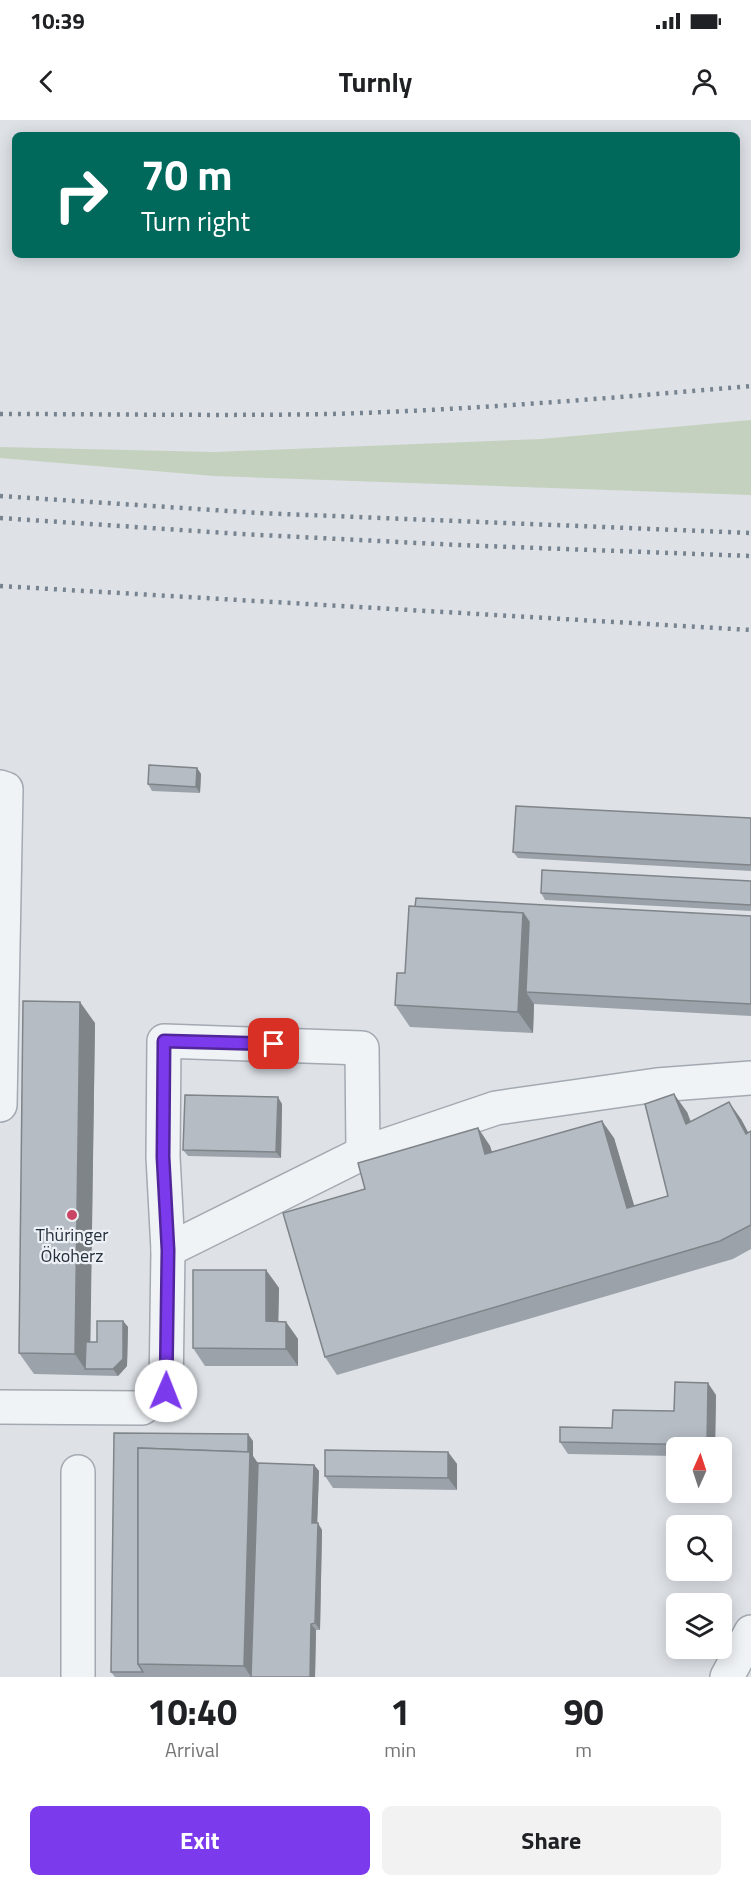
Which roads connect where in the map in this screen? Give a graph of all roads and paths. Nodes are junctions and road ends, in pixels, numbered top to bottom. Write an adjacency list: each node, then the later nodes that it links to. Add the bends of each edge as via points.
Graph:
1 (3, 788): 3 (street)
2 (751, 1078): 4 (street, via 657,1085 496,1108)
3 (0, 1104)
4 (363, 1153): 5 (street); 5 (street, via 362,1048 164,1041 163,1157)
5 (168, 1250): 6 (street, via 166,1391 142,1408)
6 (0, 1407)
7 (78, 1472): 9 (street)
8 (751, 1632): 10 (street)
9 (78, 1677)
10 (728, 1677)

